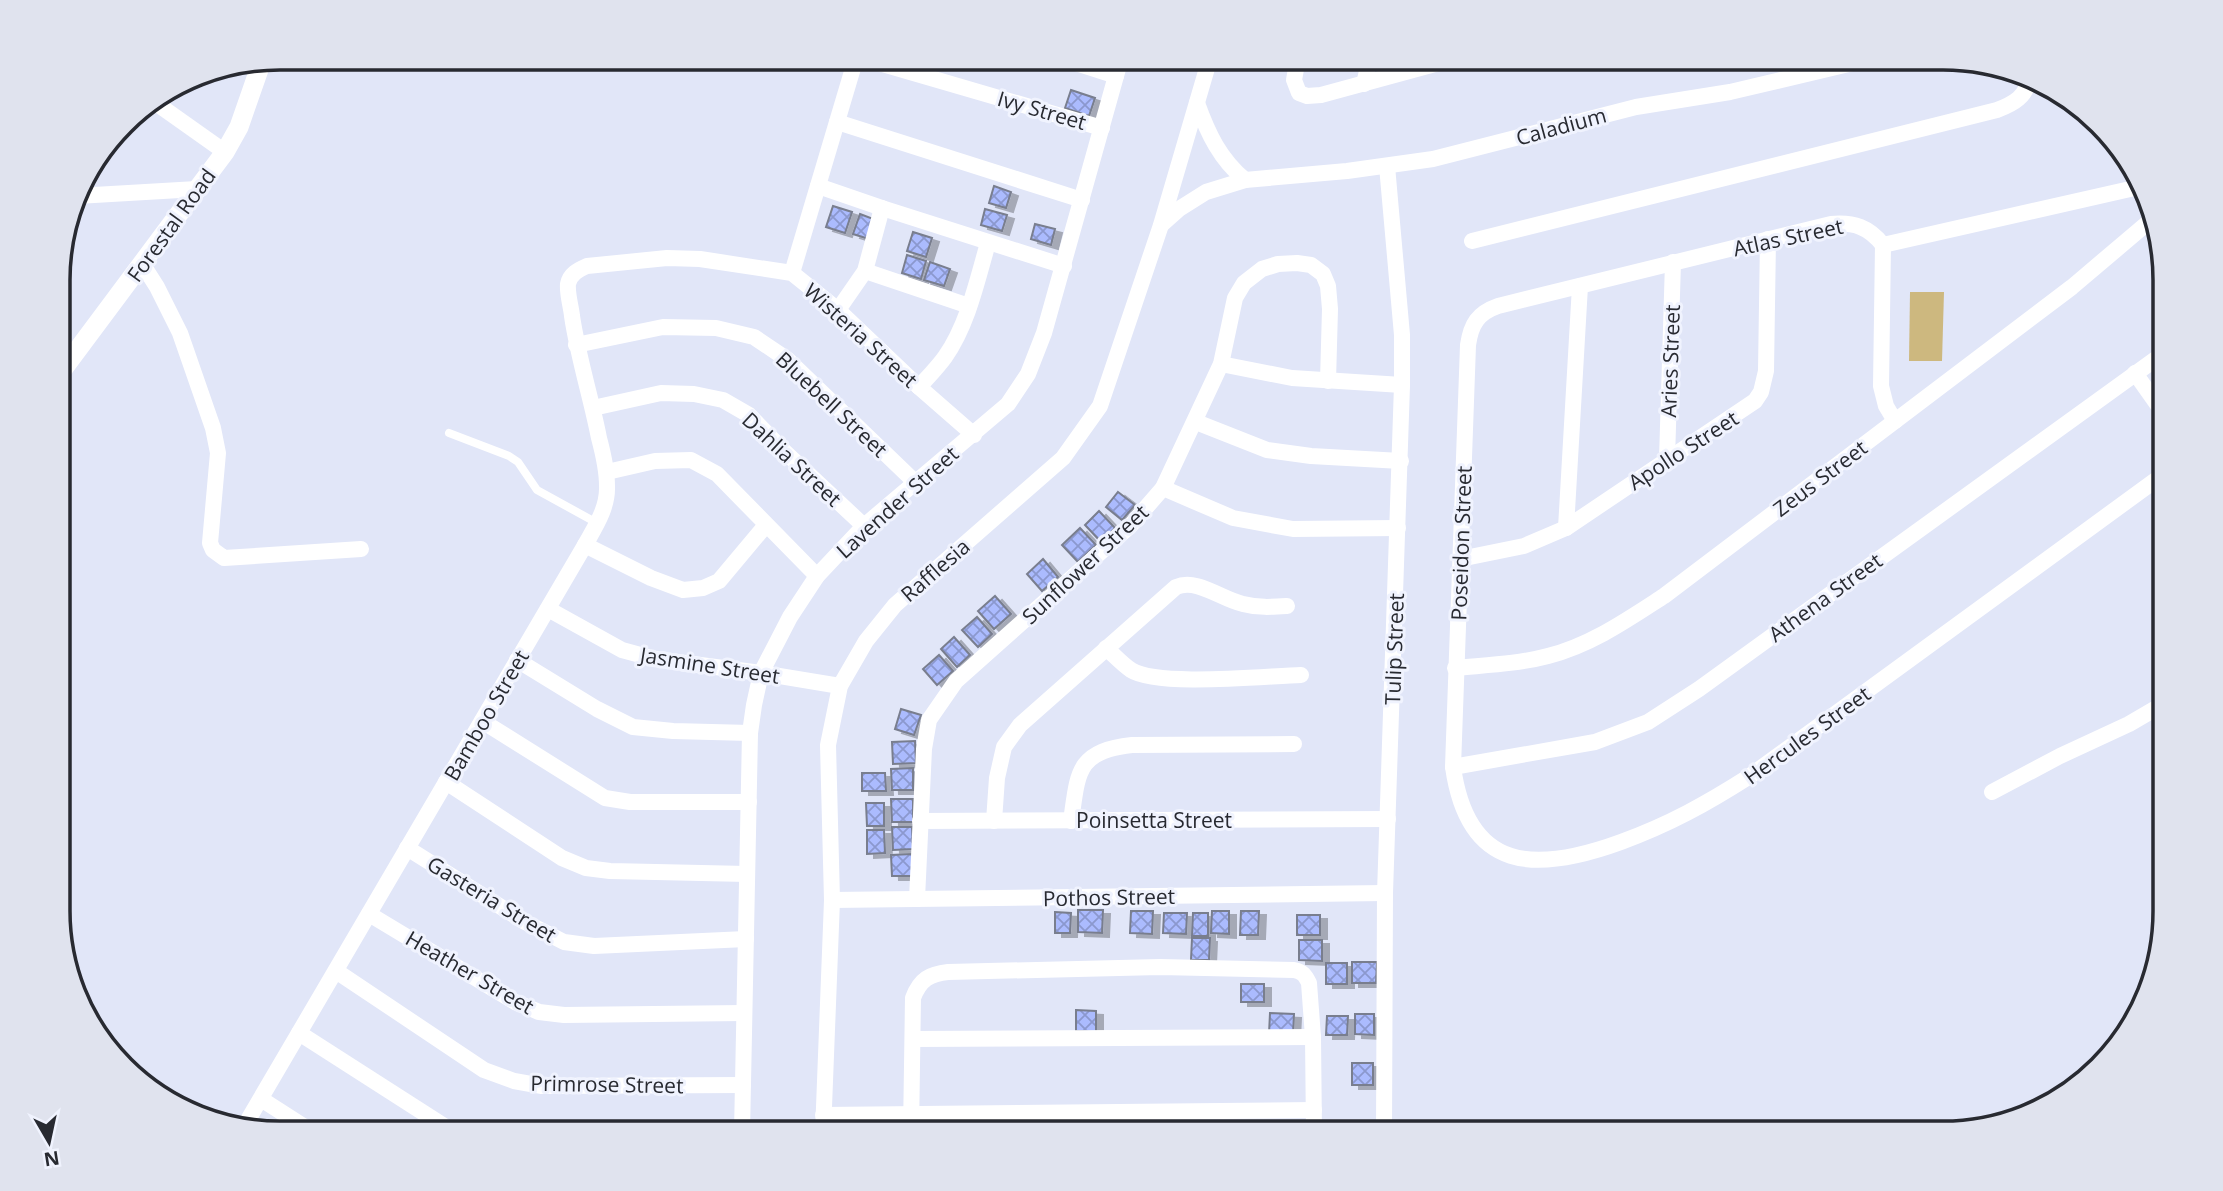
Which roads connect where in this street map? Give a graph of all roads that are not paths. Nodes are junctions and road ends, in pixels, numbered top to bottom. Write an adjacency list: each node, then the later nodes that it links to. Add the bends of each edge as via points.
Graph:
1 (852, 70): 16 (street)
2 (903, 70): 17 (street, Ivy Street)
3 (1097, 70): 11 (street)
4 (1118, 70): 11 (street, Lavender Street)
5 (1207, 70): 14 (street, Rafflesia)
6 (1296, 70): 12 (street, via 1299,93 1307,96)
7 (1367, 70): 12 (street)
8 (1413, 70): 12 (street)
9 (1823, 70): 19 (street, Caladium, via 1730,92 1636,107 1467,151)
10 (258, 72): 18 (street, Forestal Road)
11 (1116, 76): 17 (street, Lavender Street)
12 (1364, 84)
13 (2026, 88): 30 (street, via 2009,106 1997,110)
14 (1197, 103): 20 (street, via 1219,154); 27 (street, Rafflesia)
15 (161, 107): 18 (street)
16 (837, 122): 21 (street); 25 (street)
17 (1102, 128): 25 (street, Lavender Street)
18 (225, 152): 22 (street, Forestal Road)
19 (1387, 166): 20 (street, Caladium); 49 (street, Tulip Street)
20 (1245, 180): 27 (street, Caladium, via 1206,192)
21 (818, 186): 26 (street); 37 (street)
22 (197, 189): 24 (street); 34 (street, Forestal Road)
23 (2132, 189): 32 (street)
24 (88, 195)
25 (1082, 200): 35 (street, Lavender Street)
26 (881, 208): 31 (street); 36 (street)
27 (1161, 225): 79 (street, Rafflesia, via 1100,407 1063,458 895,605 866,641)
28 (2146, 225): 53 (street, Zeus Street, via 2072,288)
29 (1768, 239): 32 (street, Atlas Street, via 1855,223); 33 (street, Atlas Street); 57 (street, Apollo Street, via 1766,370 1761,392 1745,409)
30 (1472, 241)
31 (988, 243): 35 (street); 40 (street)
32 (1883, 245): 53 (street, via 1881,386)
33 (1674, 262): 39 (street, Atlas Street); 57 (street, Aries Street)
34 (143, 265): 44 (street, Forestal Road); 69 (street, via 180,333 213,428 218,453 212,550 224,558)
35 (1064, 266): 56 (street, Lavender Street, via 1028,374 1008,404)
36 (865, 271): 40 (street); 41 (street)
37 (792, 273): 38 (street, Wisteria Street, via 667,258 587,266); 41 (street, Wisteria Street)
38 (571, 276): 43 (street, Bamboo Street, via 568,285)
39 (1580, 286): 42 (street, Atlas Street, via 1498,306); 67 (street)
40 (970, 306): 50 (street, via 944,358)
41 (838, 310): 50 (street, Wisteria Street)
42 (1476, 320): 70 (street, Poseidon Street, via 1468,345)
43 (576, 345): 52 (street, Bamboo Street); 61 (street, Bluebell Street, via 663,327 716,328 754,337 788,360)
44 (70, 360)
45 (2153, 361): 47 (street, Athena Street)
46 (1221, 364): 48 (street); 48 (street, Sunflower Street, via 1235,298 1244,283 1278,264 1311,265 1323,274 1328,286); 54 (street, Sunflower Street)
47 (2135, 373): 51 (street); 84 (street, Athena Street, via 1648,722 1595,742)
48 (1328, 381): 49 (street)
49 (1402, 385): 58 (street, Tulip Street)
50 (919, 387): 56 (street, Wisteria Street)
51 (2153, 398)
52 (593, 408): 59 (street, Bamboo Street); 65 (street, Dahlia Street, via 661,393 723,400 750,415)
53 (1895, 421): 76 (street, Zeus Street, via 1664,596 1616,627 1547,656)
54 (1196, 422): 58 (street, via 1267,450); 62 (street, Sunflower Street)
55 (449, 433): 63 (lane, via 509,456 537,490)
56 (974, 435): 61 (street, Lavender Street)
57 (1667, 459): 67 (street, Apollo Street)
58 (1401, 461): 66 (street, Tulip Street)
59 (607, 472): 63 (street, Bamboo Street, via 606,500); 64 (street, via 655,461 691,460 717,474)
60 (2153, 482): 84 (street, Hercules Street, via 1750,776 1703,807 1654,830 1568,857 1529,861 1510,856 1480,836 1468,819 1460,804)
61 (916, 483): 65 (street, Lavender Street)
62 (1163, 488): 66 (street, via 1233,518 1293,529); 89 (street, Sunflower Street, via 1130,526 956,681 929,720)
63 (597, 523): 68 (street, Bamboo Street)
64 (766, 525): 68 (street, via 719,581 703,588 683,590); 71 (street)
65 (864, 526): 71 (street, Lavender Street)
66 (1398, 528): 88 (street, Tulip Street)
67 (1566, 528): 70 (street, Apollo Street, via 1524,547)
68 (585, 545): 73 (street, Bamboo Street)
69 (361, 549)
70 (1460, 559): 76 (street, Poseidon Street)
71 (817, 576): 77 (street, Lavender Street)
72 (1287, 606): 74 (street, via 1242,604 1182,584)
73 (548, 609): 75 (street, Bamboo Street); 77 (street, Jasmine Street, via 622,650)
74 (1106, 648): 78 (street, via 1131,670 1149,677); 90 (street, via 1020,725 1003,747)
75 (517, 660): 81 (street, Bamboo Street); 82 (street, via 633,727)
76 (1455, 668): 84 (street, Poseidon Street)
77 (761, 673): 79 (street, Jasmine Street); 82 (street, Lavender Street)
78 (1301, 675)
79 (840, 686): 96 (street, Rafflesia, via 828,745)
80 (2153, 711): 86 (street)
81 (482, 721): 85 (street, Bamboo Street); 87 (street, via 605,798)
82 (751, 733): 87 (street, Lavender Street)
83 (1294, 744): 91 (street, via 1110,748 1077,775)
84 (1453, 766)
85 (446, 782): 92 (street, Bamboo Street); 93 (street, via 562,858 586,868)
86 (1992, 792)
87 (749, 802): 93 (street, Lavender Street)
88 (1388, 819): 91 (street, Poinsetta Street); 94 (street, Tulip Street)
89 (920, 821): 90 (street, Poinsetta Street); 95 (street, Sunflower Street)
90 (994, 821): 91 (street, Poinsetta Street)
91 (1070, 821)
92 (407, 848): 97 (street, Bamboo Street); 98 (street, Gasteria Street, via 564,942 594,946)
93 (747, 874): 98 (street, Lavender Street)
94 (1385, 893): 95 (street, Pothos Street); 116 (street, Tulip Street)
95 (917, 899): 96 (street, Pothos Street)
96 (832, 900): 108 (street, Rafflesia)
97 (369, 914): 99 (street, Bamboo Street); 100 (street, Heather Street, via 539,1012)
98 (746, 939): 100 (street, Lavender Street)
99 (336, 971): 101 (street, Bamboo Street); 104 (street, Primrose Street, via 484,1070 514,1081 541,1086)
100 (744, 1013): 104 (street, Lavender Street)
101 (299, 1033): 105 (street, Bamboo Street); 111 (street)
102 (1313, 1037): 103 (street); 103 (street, via 1309,984 1301,972 1160,967 935,973 924,979 913,998); 106 (street)
103 (913, 1039): 107 (street)
104 (743, 1085): 112 (street, Lavender Street)
105 (261, 1099): 109 (street, Bamboo Street); 110 (street)
106 (1314, 1110): 107 (street); 115 (street)
107 (912, 1114): 108 (street); 114 (street)
108 (823, 1115): 113 (street, Rafflesia)
109 (250, 1119)
110 (295, 1121)
111 (436, 1121)
112 (742, 1121)
113 (823, 1121)
114 (912, 1121)
115 (1314, 1121)
116 (1384, 1121)

